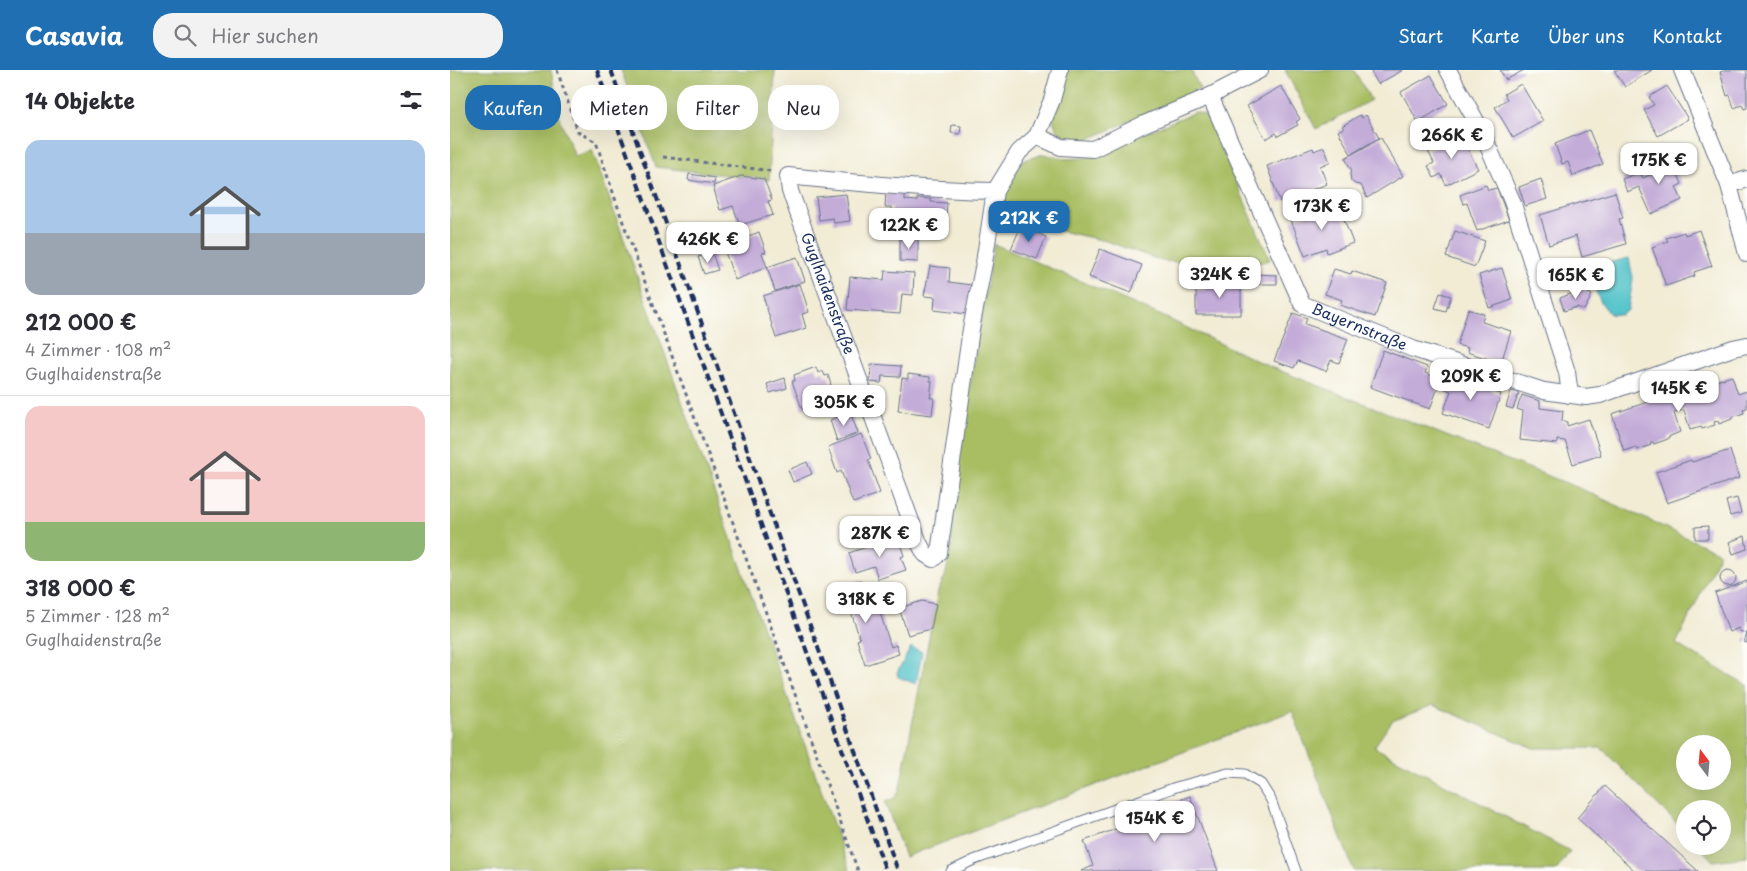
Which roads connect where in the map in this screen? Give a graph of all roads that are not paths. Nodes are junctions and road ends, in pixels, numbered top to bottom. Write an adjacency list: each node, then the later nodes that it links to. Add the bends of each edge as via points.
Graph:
1 (1060, 70): 6 (street, Guglhaidenstraße)
2 (1260, 70): 5 (street)
3 (1448, 70): 12 (street, via 1481,130 1512,201 1567,372)
4 (1682, 70): 8 (street)
5 (1210, 96): 6 (street, via 1092,149 1061,147); 12 (street, Bayernstraße, via 1302,304 1414,349 1544,391)
6 (1037, 136): 9 (street, Guglhaidenstraße, via 1019,152)
7 (1747, 180): 8 (street)
8 (1729, 185): 10 (street)
9 (995, 191): 9 (street, Guglhaidenstraße, via 971,329 939,553 932,559 919,543 790,191 788,176)
10 (1747, 254)
11 (1747, 345): 12 (street, Bayernstraße, via 1600,395)
12 (1570, 395)
13 (951, 871): 14 (lane, via 1176,787 1228,773 1245,774 1261,784 1271,800)
14 (1296, 871)

